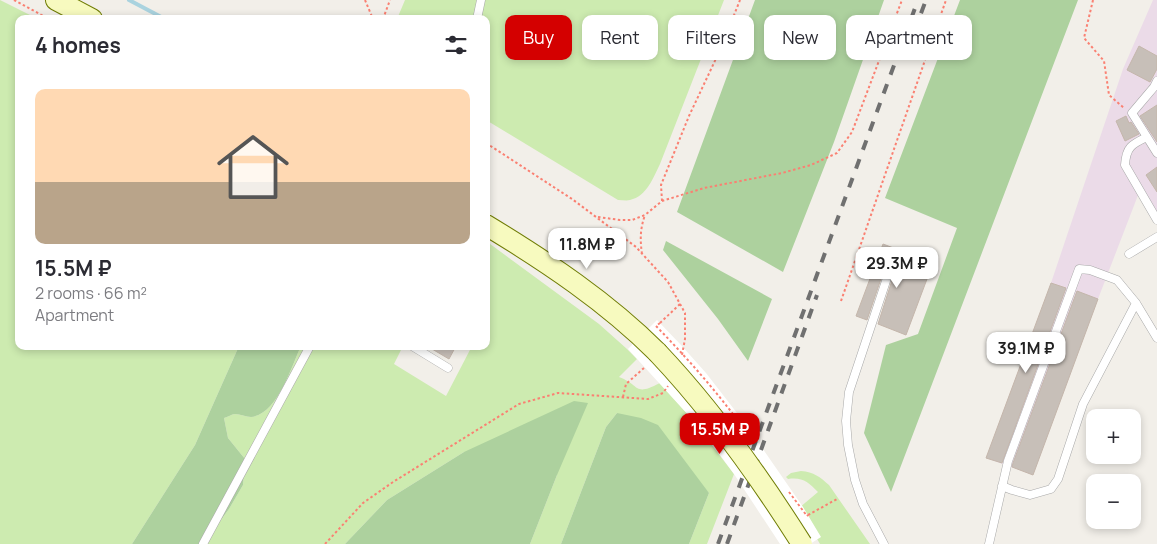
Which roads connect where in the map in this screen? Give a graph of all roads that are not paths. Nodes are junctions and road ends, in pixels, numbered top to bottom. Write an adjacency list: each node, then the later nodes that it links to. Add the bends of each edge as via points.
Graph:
1 (56, 0): 3 (main road)
2 (481, 0): 4 (lane)
3 (84, 15)
4 (478, 15)
5 (1156, 86): 6 (lane, via 1132,113)
6 (1147, 137): 7 (lane); 8 (lane, via 1127,151 1125,165)
7 (1157, 153)
8 (1157, 220)
9 (490, 228): 20 (main road, bridge, via 567,277 641,336 650,361 688,386 748,464)
10 (1157, 236): 11 (lane)
11 (1129, 254)
12 (890, 268): 21 (lane, via 848,392 846,421 848,445 862,504)
13 (1136, 303): 14 (lane); 18 (lane, via 1083,404 1058,479 1051,489 1030,494); 18 (lane, via 1117,280 1078,269 1008,461)
14 (1157, 338)
15 (308, 350): 19 (lane)
16 (419, 350): 17 (lane)
17 (448, 368)
18 (1002, 486): 22 (lane)
19 (203, 544)
20 (802, 544)
21 (884, 544)
22 (989, 544)

